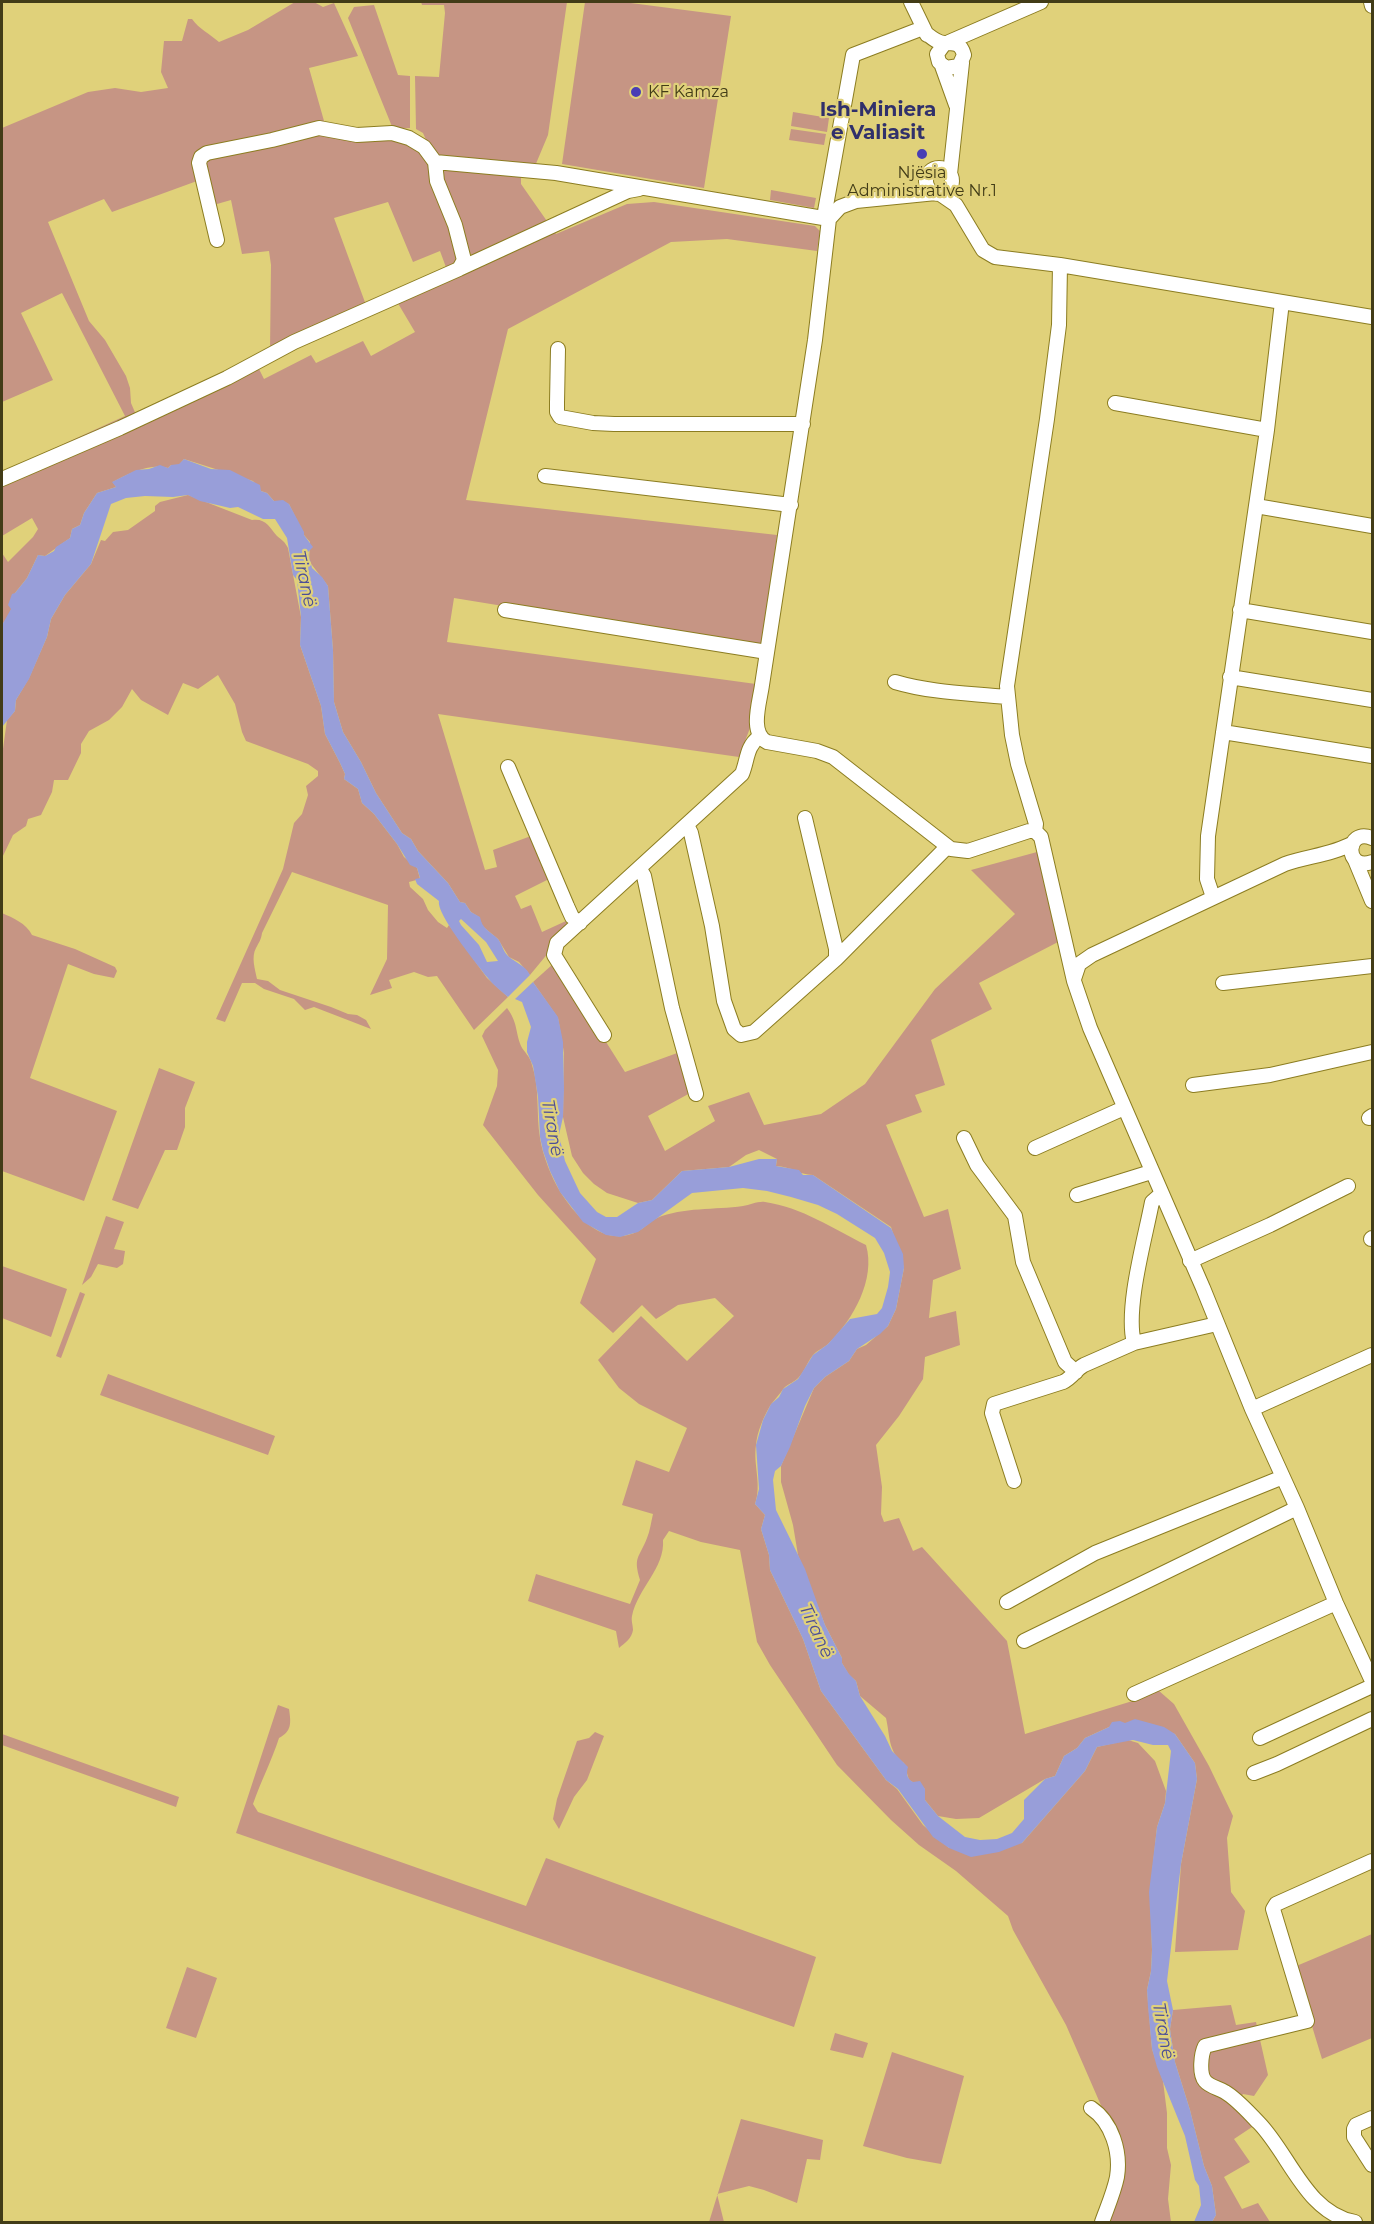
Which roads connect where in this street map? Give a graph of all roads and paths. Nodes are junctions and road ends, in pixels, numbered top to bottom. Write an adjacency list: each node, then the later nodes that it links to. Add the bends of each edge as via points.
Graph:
1 (911, 2): 5 (street)
2 (1041, 2): 6 (street)
3 (1371, 2): 4 (street)
4 (1372, 6)
5 (925, 31): 7 (street, via 932,39); 9 (street); 20 (street, via 855,53 851,60)
6 (972, 32): 7 (street); 8 (street)
7 (947, 43): 8 (street, via 961,46); 9 (street, via 939,50)
8 (963, 59): 9 (street, via 955,68); 10 (street)
9 (940, 62): 10 (street)
10 (957, 110): 11 (street)
11 (953, 138): 13 (street); 14 (street)
12 (435, 162): 15 (street); 22 (street, via 418,142 392,133 357,135 319,128 207,153 199,163); 24 (street, via 437,181 464,255)
13 (931, 171): 14 (street, via 944,169); 17 (street, via 927,185); 18 (street, via 908,190)
14 (951, 179): 17 (street, via 948,190); 21 (street)
15 (596, 180): 16 (street); 19 (street, via 608,194)
16 (653, 189): 19 (street, via 628,191); 20 (street)
17 (938, 194): 18 (street); 21 (street, via 956,205)
18 (889, 197): 20 (street, via 846,204)
19 (597, 206): 24 (street)
20 (826, 218): 29 (street)
21 (965, 219): 23 (street, via 989,255)
22 (217, 240)
23 (1060, 265): 25 (street); 42 (street, via 1059,325)
24 (459, 269): 32 (street)
25 (1282, 302): 26 (street); 30 (street)
26 (1372, 317)
27 (558, 349): 29 (street, via 560,417 614,424)
28 (1115, 403): 30 (street)
29 (803, 424): 33 (street)
30 (1267, 430): 34 (street)
31 (545, 477): 33 (street)
32 (2, 479)
33 (790, 506): 39 (street)
34 (1256, 506): 35 (street); 37 (street)
35 (1372, 526)
36 (505, 610): 39 (street)
37 (1240, 610): 38 (street); 40 (street)
38 (1372, 632)
39 (767, 652): 45 (street)
40 (1230, 677): 43 (street); 44 (street)
41 (895, 682): 42 (street, via 947,693)
42 (1007, 697): 50 (street)
43 (1372, 700)
44 (1223, 732): 46 (street); 55 (street, via 1208,836 1207,879)
45 (759, 737): 49 (street, via 747,750 742,774); 52 (street, via 833,757)
46 (1372, 756)
47 (508, 767): 57 (street, via 572,917)
48 (805, 818): 60 (street, via 837,949)
49 (687, 825): 54 (street); 60 (street, via 712,926 724,1001 737,1033 754,1032)
50 (1035, 831): 52 (street, via 968,850); 58 (street, via 1042,841)
51 (1372, 838): 53 (street, via 1363,836)
52 (946, 847): 60 (street)
53 (1360, 857): 55 (street, via 1328,853 1295,861); 56 (street)
54 (640, 868): 57 (street); 67 (street)
55 (1213, 897): 59 (street)
56 (1372, 901)
57 (580, 923): 64 (street, via 557,943 554,955)
58 (1064, 941): 59 (street, via 1073,953); 62 (street)
59 (1092, 955): 62 (street, via 1079,964)
60 (836, 960)
61 (1372, 966): 63 (street)
62 (1074, 981): 68 (street)
63 (1223, 983)
64 (604, 1035)
65 (1372, 1052): 66 (street, via 1270,1075)
66 (1194, 1085)
67 (696, 1094)
68 (1124, 1108): 70 (street); 71 (street)
69 (964, 1138): 79 (street, via 977,1165 1015,1216 1023,1262 1065,1362)
70 (1035, 1148)
71 (1151, 1172): 73 (street); 74 (street)
72 (1348, 1186): 75 (street)
73 (1077, 1195)
74 (1160, 1195): 75 (street); 77 (street, via 1152,1202 1132,1309)
75 (1190, 1261): 76 (street)
76 (1217, 1324): 77 (street); 80 (street)
77 (1134, 1343): 79 (street)
78 (1372, 1355): 80 (street)
79 (1076, 1372): 82 (street, via 1063,1382 1000,1400 992,1407)
80 (1252, 1409): 81 (street)
81 (1283, 1477): 83 (street); 84 (street, via 1095,1553)
82 (1014, 1481)
83 (1297, 1508): 85 (street); 86 (street)
84 (1007, 1602)
85 (1336, 1602): 87 (street); 89 (street)
86 (1024, 1641)
87 (1372, 1681)
88 (1372, 1686): 91 (street)
89 (1134, 1694)
90 (1372, 1719): 92 (street)
91 (1260, 1738)
92 (1254, 1773)
93 (1372, 1862): 98 (street, via 1276,1904 1273,1909 1307,2021 1205,2046 1202,2052 1205,2082 1227,2093 1261,2124 1318,2203)
94 (1091, 2108): 97 (street, via 1100,2114 1114,2138 1117,2155 1117,2176)
95 (1372, 2118): 96 (street, via 1356,2125 1353,2132)
96 (1372, 2165)
97 (1102, 2223)
98 (1355, 2223)

